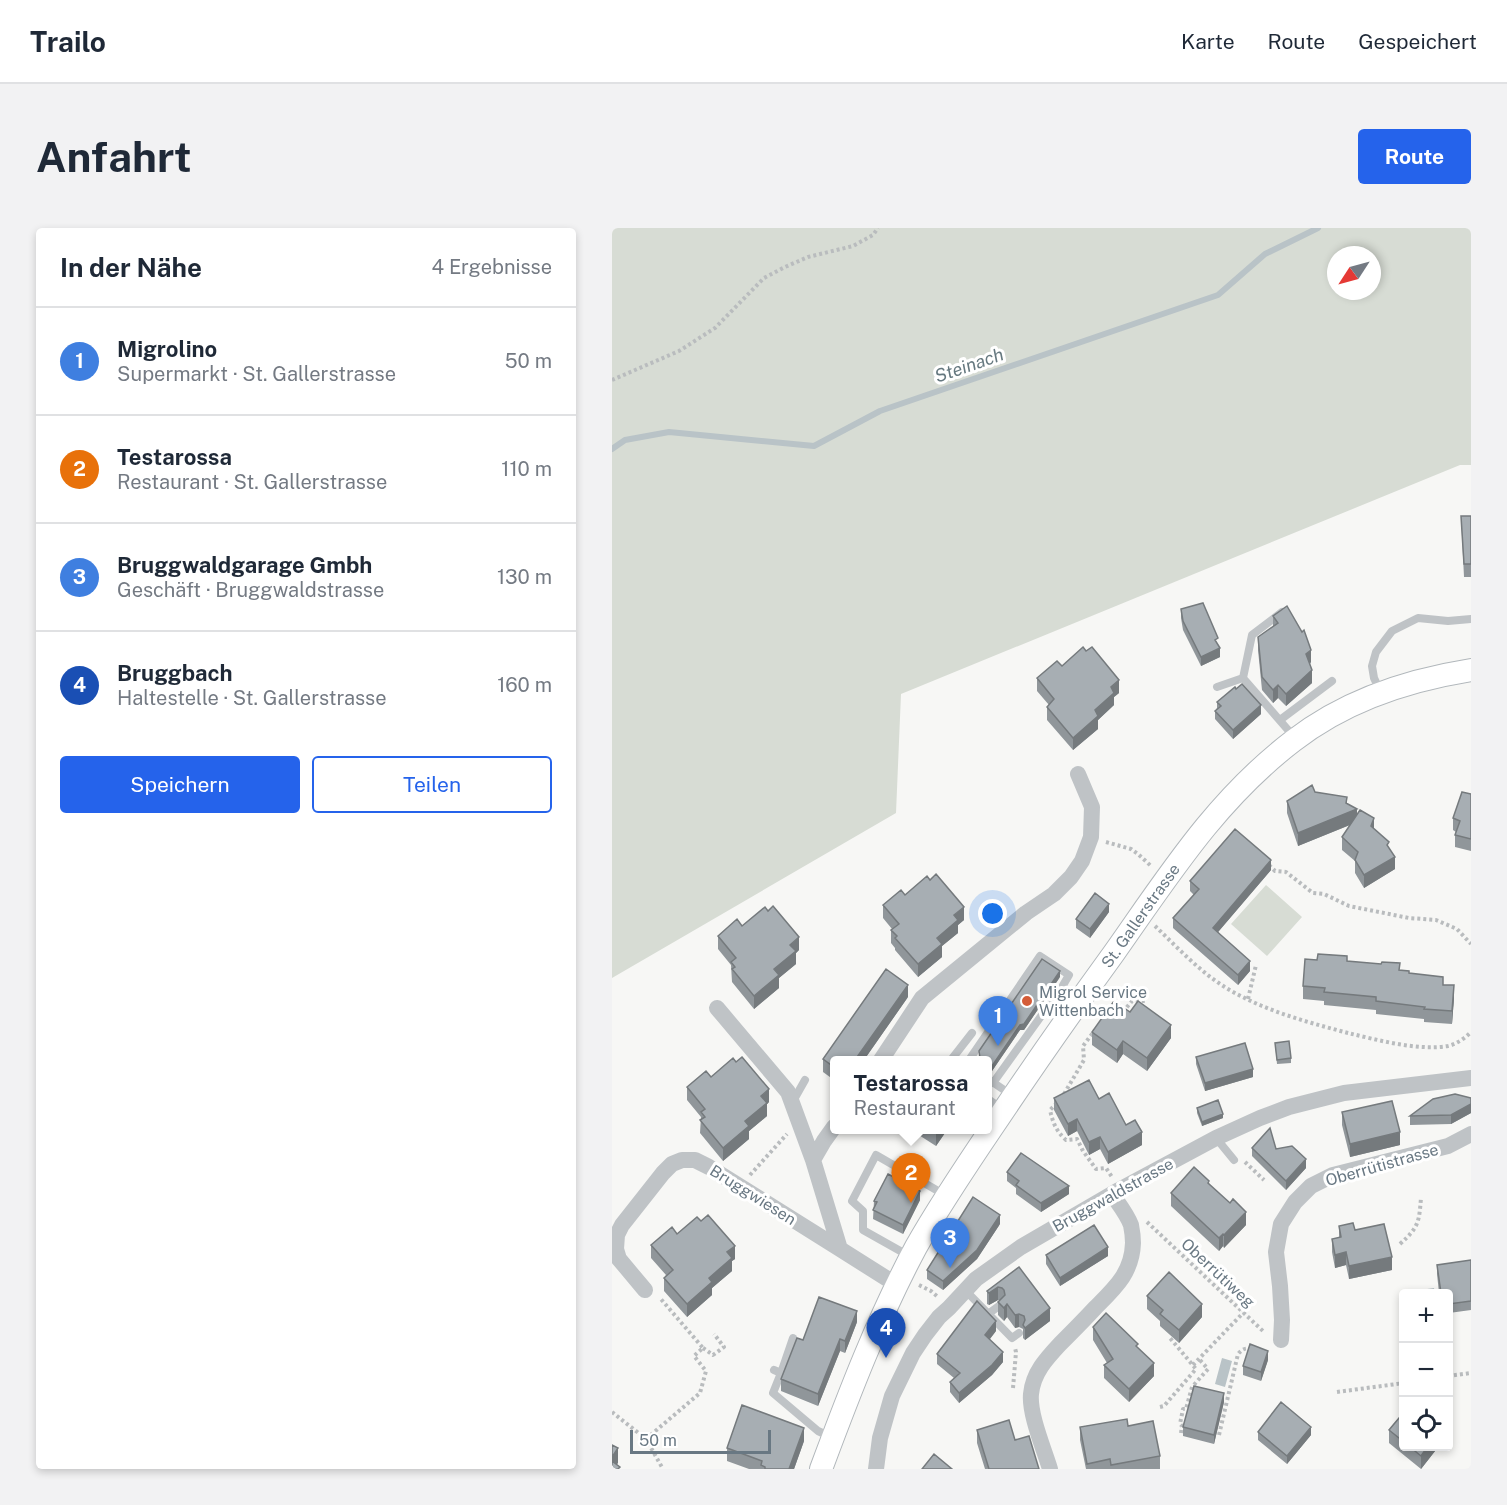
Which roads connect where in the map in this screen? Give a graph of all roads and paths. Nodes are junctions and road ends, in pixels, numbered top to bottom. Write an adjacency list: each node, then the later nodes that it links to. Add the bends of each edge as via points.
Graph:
1 (878, 228): 2 (path, via 853,246 808,257 764,278 714,328 679,351)
2 (612, 380)
3 (1284, 610): 6 (lane, via 1252,635)
4 (1471, 619): 9 (lane, via 1418,618 1392,631 1376,652 1372,666)
5 (1471, 669): 9 (main road, St. Gallerstrasse)
6 (1243, 678): 8 (lane); 10 (lane)
7 (1332, 681): 10 (lane)
8 (1217, 687)
9 (1381, 693): 11 (main road, St. Gallerstrasse)
10 (1280, 720): 11 (lane)
11 (1296, 738): 19 (main road, St. Gallerstrasse, via 1214,816)
12 (1078, 774): 13 (street, via 1092,807)
13 (1091, 837): 15 (path, via 1131,849); 27 (street, via 1071,877 922,998)
14 (1267, 864): 17 (path, via 1286,872 1313,893 1349,906 1436,920 1457,929)
15 (1153, 869)
16 (1154, 925): 20 (path, via 1198,966)
17 (1471, 944)
18 (1256, 965): 20 (path)
19 (1071, 993): 29 (lane, via 1069,975 1040,956); 31 (lane); 34 (main road, St. Gallerstrasse)
20 (1248, 999): 25 (path, via 1288,1017 1379,1041 1450,1046)
21 (1147, 1001): 23 (path, via 1132,1001 1124,1012)
22 (717, 1008): 35 (street, via 788,1092)
23 (1112, 1012)
24 (1100, 1022): 44 (path, via 1083,1046 1084,1060 1050,1110 1058,1133 1066,1140 1077,1139 1096,1169)
25 (1471, 1032)
26 (972, 1033): 28 (lane)
27 (883, 1056)
28 (954, 1056)
29 (972, 1056)
30 (1471, 1078): 41 (street, Bruggwaldstrasse, via 1344,1093 1289,1107)
31 (992, 1079)
32 (805, 1080): 35 (lane)
33 (992, 1084): 34 (lane)
34 (1002, 1102): 36 (main road, St. Gallerstrasse)
35 (792, 1103): 42 (street)
36 (992, 1119)
37 (790, 1130): 45 (path)
38 (830, 1133): 42 (street)
39 (983, 1134): 47 (main road, St. Gallerstrasse)
40 (1471, 1134): 62 (street, Oberrütistrasse, via 1448,1146 1333,1175 1311,1186 1295,1202 1281,1224 1276,1252 1282,1320)
41 (1216, 1138): 43 (lane); 46 (street, Bruggwaldstrasse)
42 (813, 1160): 51 (street)
43 (1234, 1160)
44 (1106, 1168)
45 (745, 1180)
46 (1112, 1194): 55 (street, Bruggwaldstrasse, via 1021,1248); 86 (street, via 1131,1224 1129,1268 1051,1353 1035,1377 1031,1396 1034,1417)
47 (946, 1196): 52 (main road, St. Gallerstrasse); 52 (lane, via 876,1155 852,1201 863,1211 863,1230)
48 (1421, 1198): 50 (path, via 1417,1225)
49 (1154, 1228): 58 (path, Oberrütiweg)
50 (1400, 1244)
51 (840, 1250): 53 (street, Bruggwiesen); 54 (street, Bruggwiesen, via 709,1167 695,1160 682,1160 663,1173 617,1235 619,1259)
52 (911, 1257): 53 (main road, St. Gallerstrasse)
53 (906, 1284): 56 (path); 81 (main road, St. Gallerstrasse, via 862,1363)
54 (645, 1290): 65 (path, via 659,1296)
55 (964, 1290): 59 (lane); 85 (street, Bruggwaldstrasse, via 925,1335 900,1377 880,1437)
56 (931, 1291)
57 (999, 1306): 59 (lane)
58 (1243, 1313): 62 (path, Oberrütiweg); 67 (path)
59 (988, 1314): 60 (lane, via 1012,1338)
60 (1020, 1333)
61 (714, 1335): 65 (path, via 724,1347 714,1355)
62 (1273, 1337)
63 (793, 1338): 81 (lane, via 773,1393)
64 (1170, 1338): 68 (path)
65 (703, 1348): 82 (path, via 694,1356 706,1371 700,1393)
66 (1262, 1352): 76 (path, via 1241,1350)
67 (1198, 1359): 68 (path); 72 (path, via 1208,1369)
68 (1193, 1365): 77 (path, via 1196,1369)
69 (1471, 1373): 70 (path)
70 (1453, 1375)
71 (1399, 1384): 74 (path)
72 (1192, 1388): 73 (path); 79 (path, via 1183,1409)
73 (1201, 1390)
74 (1337, 1392)
75 (1219, 1395): 76 (path)
76 (1228, 1396): 80 (path)
77 (1160, 1407)
78 (612, 1412): 82 (path)
79 (1181, 1433)
80 (1219, 1435)
81 (832, 1438): 84 (main road, St. Gallerstrasse)
82 (646, 1439): 83 (path)
83 (663, 1469)
84 (820, 1469)
85 (876, 1469)
86 (1050, 1469)

